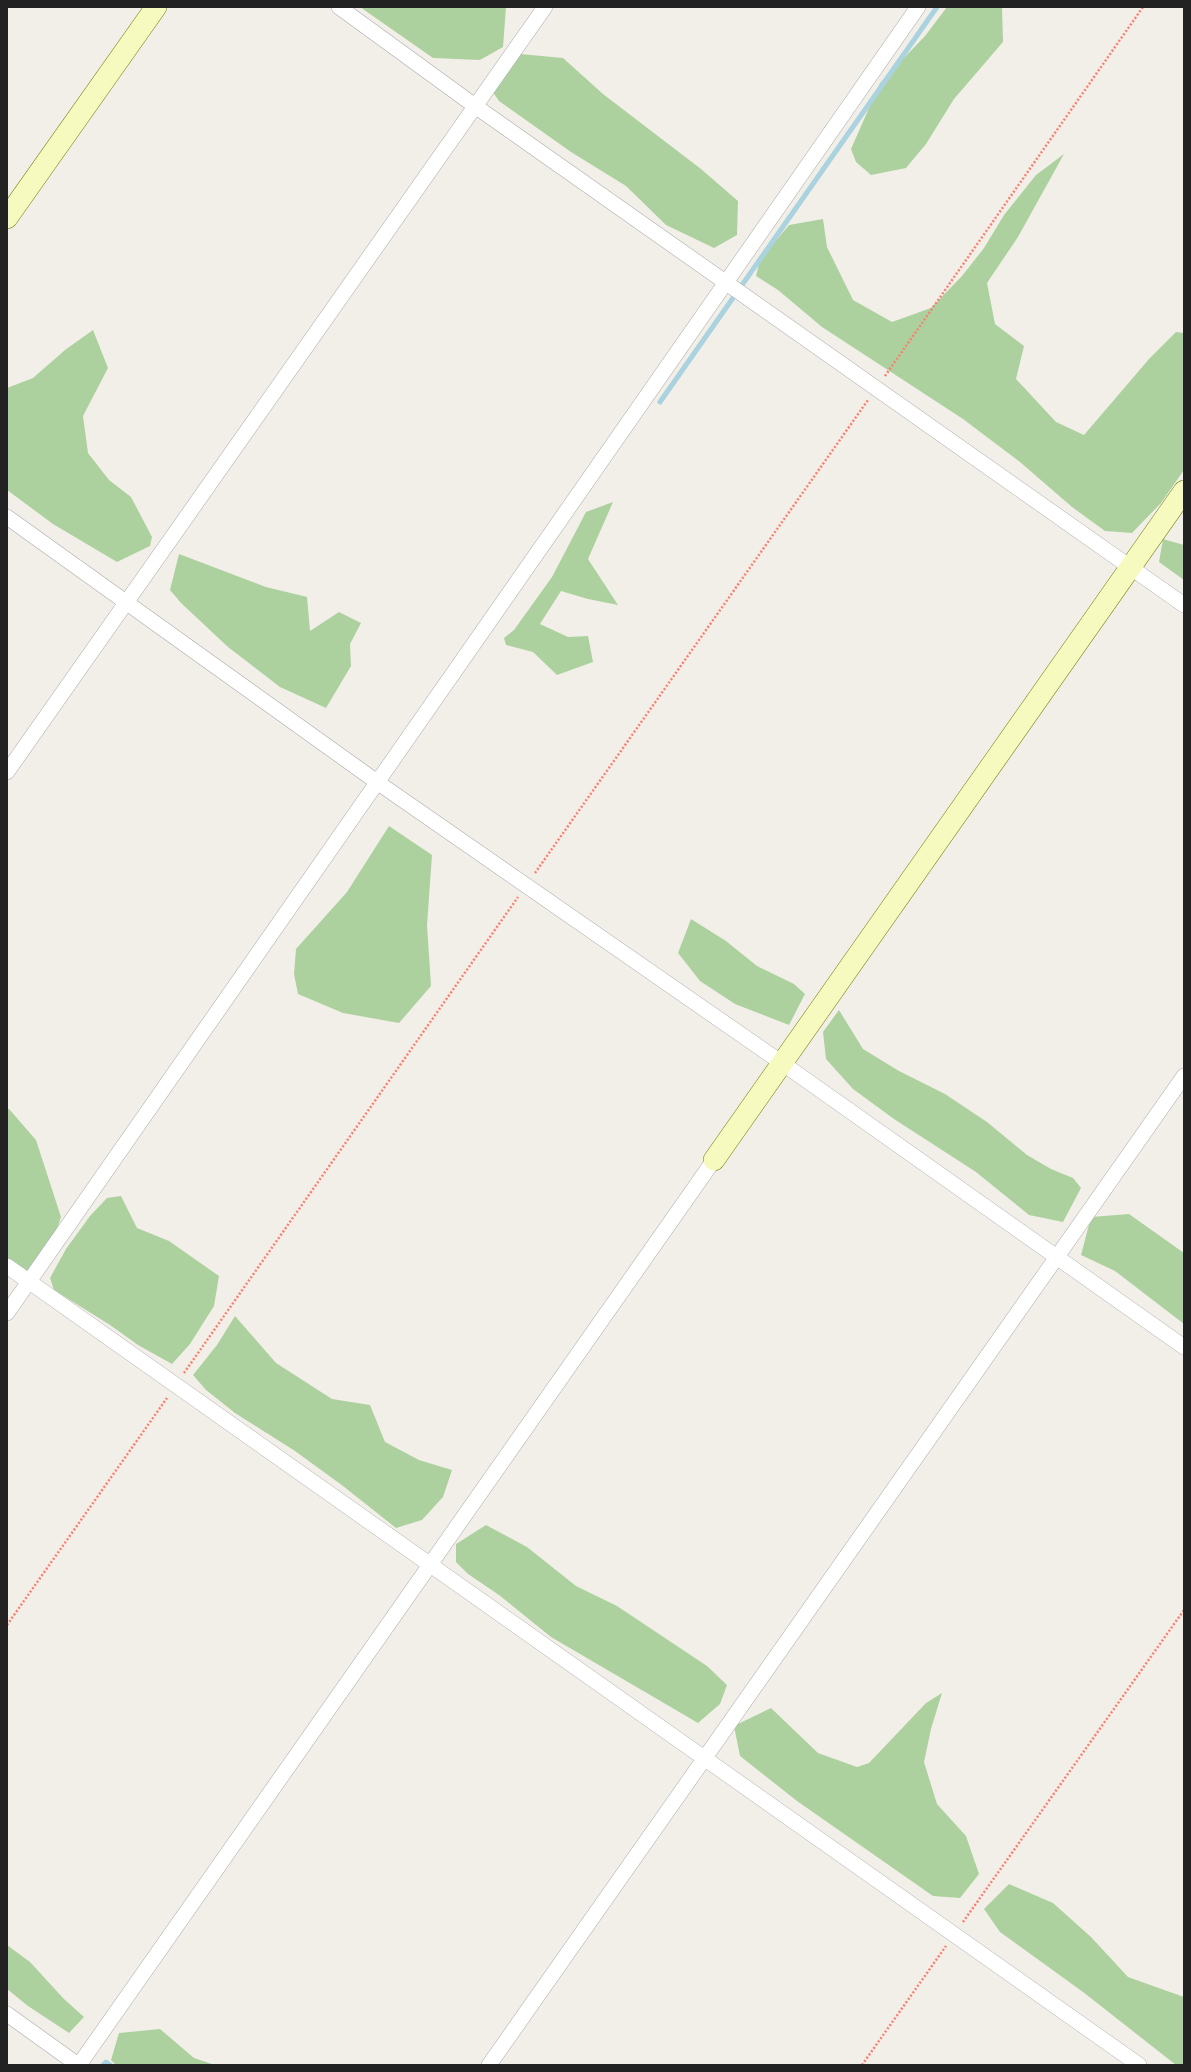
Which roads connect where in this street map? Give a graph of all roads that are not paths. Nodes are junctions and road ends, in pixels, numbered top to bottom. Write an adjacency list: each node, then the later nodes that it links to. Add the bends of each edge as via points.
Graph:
1 (156, 7): 6 (street)
2 (339, 7): 5 (street)
3 (545, 7): 5 (street)
4 (918, 7): 7 (street)
5 (475, 106): 7 (street); 11 (street)
6 (7, 218)
7 (726, 282): 10 (street); 14 (street)
8 (1184, 491): 10 (street)
9 (7, 517): 11 (street)
10 (1131, 567): 12 (street); 15 (street)
11 (127, 602): 13 (street); 14 (street)
12 (1184, 605)
13 (7, 772)
14 (377, 782): 15 (street); 20 (street)
15 (782, 1063): 17 (street); 18 (street)
16 (1184, 1076): 18 (street)
17 (714, 1160): 23 (street)
18 (1057, 1258): 22 (street); 24 (street)
19 (7, 1266): 20 (street)
20 (28, 1281): 21 (street); 23 (street)
21 (7, 1312)
22 (1184, 1347)
23 (430, 1565): 24 (street); 26 (street)
24 (706, 1759): 27 (street); 28 (street)
25 (7, 2014): 26 (street)
26 (79, 2065)
27 (489, 2065)
28 (1139, 2065)

